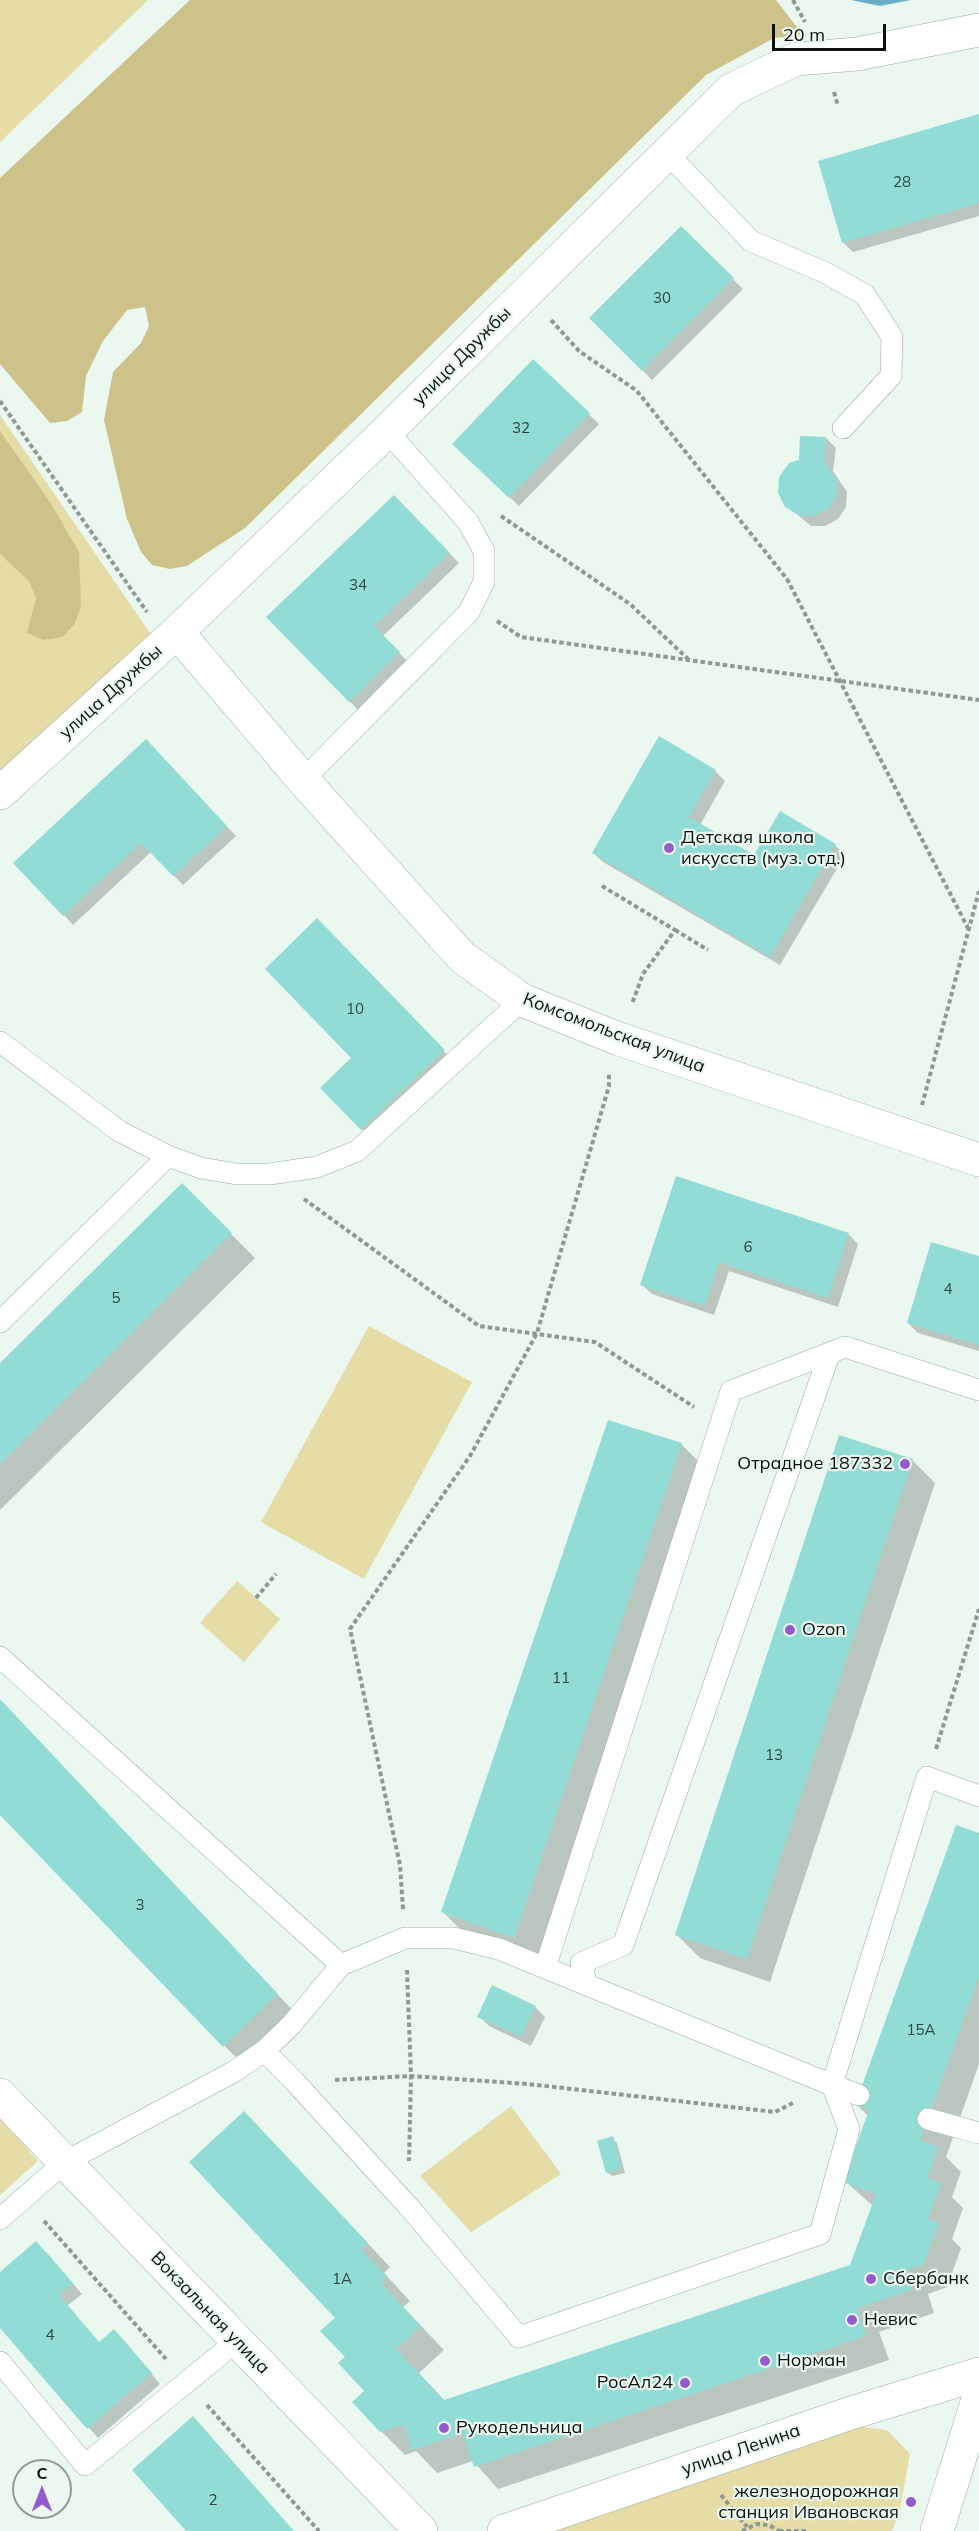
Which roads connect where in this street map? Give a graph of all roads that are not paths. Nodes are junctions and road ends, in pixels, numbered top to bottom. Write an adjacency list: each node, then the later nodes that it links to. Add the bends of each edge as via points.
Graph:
1 (979, 30): 2 (street, улица Дружбы, via 857,54 796,59 732,90)
2 (667, 153): 3 (lane, via 751,241 826,273 865,295 892,337 891,376); 4 (street, улица Дружбы)
3 (843, 428)
4 (387, 431): 5 (street, улица Дружбы); 6 (lane, via 468,522 484,551 484,582 469,612)
5 (177, 632): 6 (street, Комсомольская улица); 7 (street, улица Дружбы)
6 (303, 780): 8 (street, Комсомольская улица, via 462,957)
7 (0, 794)
8 (522, 1000): 10 (lane, via 357,1151 317,1167 270,1174 201,1168); 11 (street, Комсомольская улица, via 614,1052)
9 (0, 1042): 10 (lane, via 119,1131)
10 (168, 1156): 12 (lane)
11 (979, 1160)
12 (0, 1322)
13 (829, 1355): 14 (lane, via 845,1347); 17 (lane, via 731,1391); 18 (lane, via 623,1946)
14 (979, 1390)
15 (0, 1657): 19 (lane)
16 (979, 1796): 23 (lane, via 927,1778)
17 (554, 1940): 18 (lane); 20 (lane)
18 (581, 1963): 21 (lane)
19 (340, 1965): 20 (lane, via 405,1938 454,1938 499,1949); 22 (lane, via 292,2024)
20 (545, 1968): 21 (lane)
21 (587, 1985): 23 (lane)
22 (264, 2051): 23 (lane, via 408,2206 519,2337 820,2234 849,2129); 28 (lane, via 235,2071)
23 (832, 2085): 25 (lane)
24 (0, 2095): 28 (street, Вокзальная улица)
25 (859, 2095)
26 (928, 2119): 27 (lane)
27 (979, 2133)
28 (65, 2162): 29 (lane); 30 (street, Вокзальная улица)
29 (0, 2219)
30 (237, 2341): 31 (lane, via 85,2465); 34 (street, Вокзальная улица)
31 (0, 2362)
32 (979, 2374): 35 (street, улица Ленина, via 851,2413)
33 (979, 2396): 36 (street)
34 (417, 2530)
35 (504, 2531)
36 (937, 2531)

